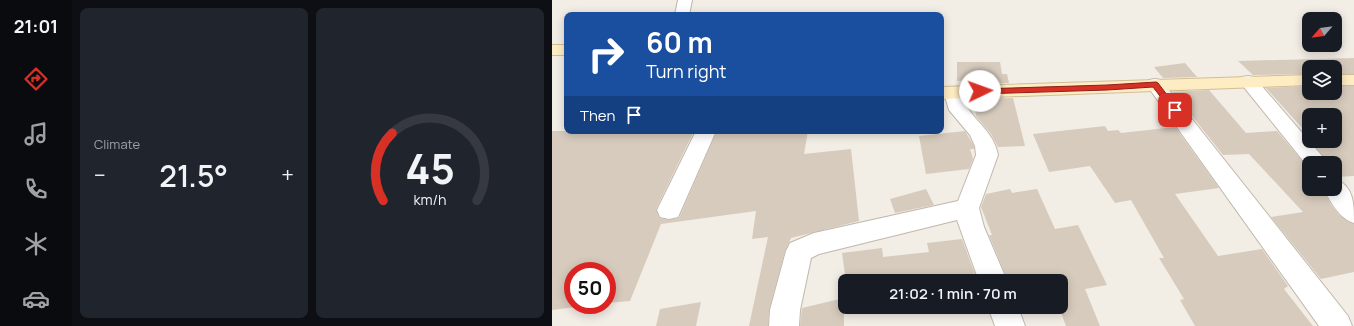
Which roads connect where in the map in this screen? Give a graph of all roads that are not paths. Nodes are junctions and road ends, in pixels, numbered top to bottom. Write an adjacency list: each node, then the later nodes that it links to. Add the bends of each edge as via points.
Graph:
1 (685, 0): 2 (street)
2 (683, 12)
3 (552, 50): 4 (main road)
4 (564, 50)
5 (1248, 80): 6 (main road); 9 (main road); 12 (street)
6 (1302, 80)
7 (1342, 80): 8 (main road)
8 (1354, 80)
9 (1156, 84): 10 (main road); 21 (street)
10 (947, 93): 14 (street, via 982,136 987,148 987,156)
11 (705, 134): 15 (street)
12 (1312, 156)
13 (1340, 196): 16 (street)
14 (967, 208): 17 (street, via 971,227); 19 (street, via 814,244 799,251 785,310)
15 (669, 210)
16 (1354, 212)
17 (990, 274)
18 (1006, 314): 20 (street)
19 (784, 326)
20 (1010, 326)
21 (1337, 326)

